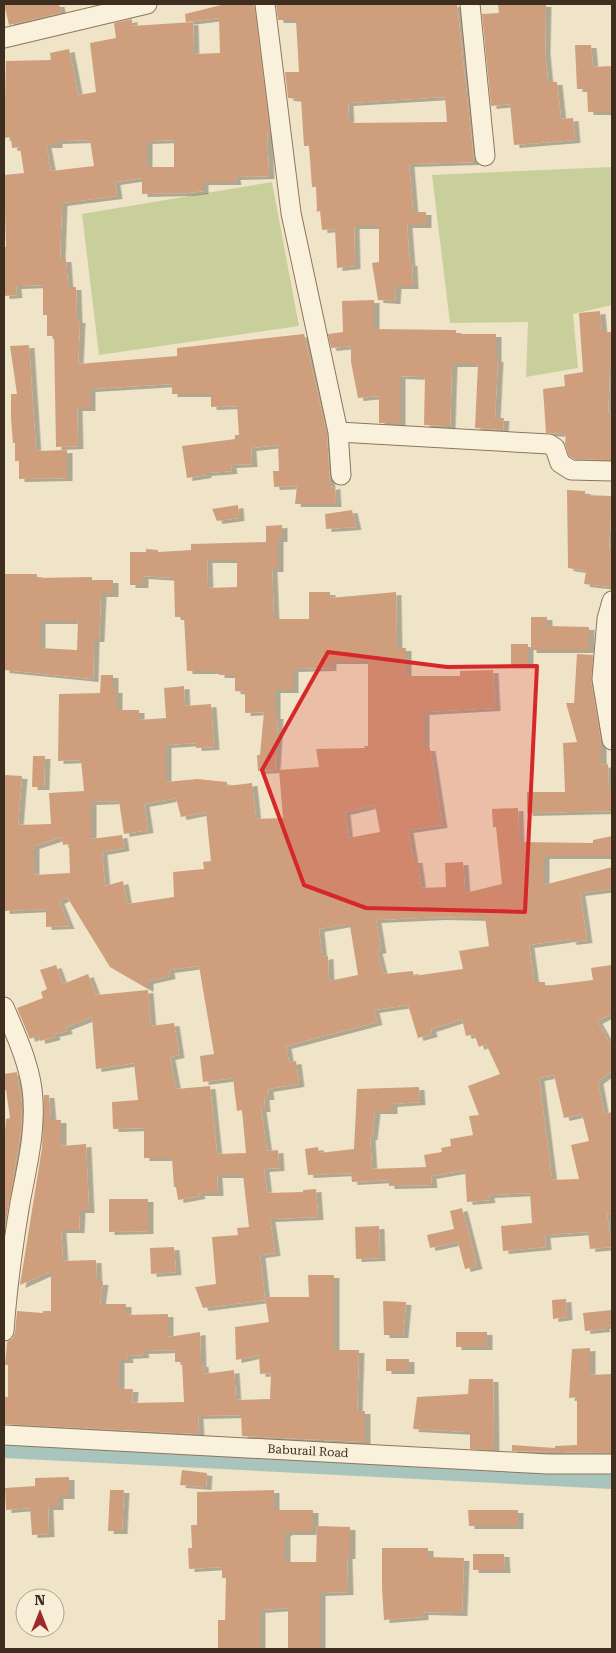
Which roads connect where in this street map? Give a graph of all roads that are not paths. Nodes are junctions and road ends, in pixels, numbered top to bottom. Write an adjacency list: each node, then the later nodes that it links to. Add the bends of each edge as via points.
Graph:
1 (147, 4): 4 (street)
2 (266, 4): 6 (street, via 291,213)
3 (470, 4): 5 (street)
4 (4, 38)
5 (484, 156)
6 (338, 432): 7 (street, via 549,444 555,448 560,463 571,470); 8 (street)
7 (612, 471)
8 (341, 475)
9 (612, 601): 10 (street, via 607,619)
10 (607, 678): 11 (street)
11 (612, 740)
12 (4, 1007): 13 (street, via 27,1065 32,1090 32,1116 30,1152 18,1214)
13 (4, 1331)
14 (4, 1435): 15 (street, Baburail Road, via 548,1464)
15 (612, 1464)

